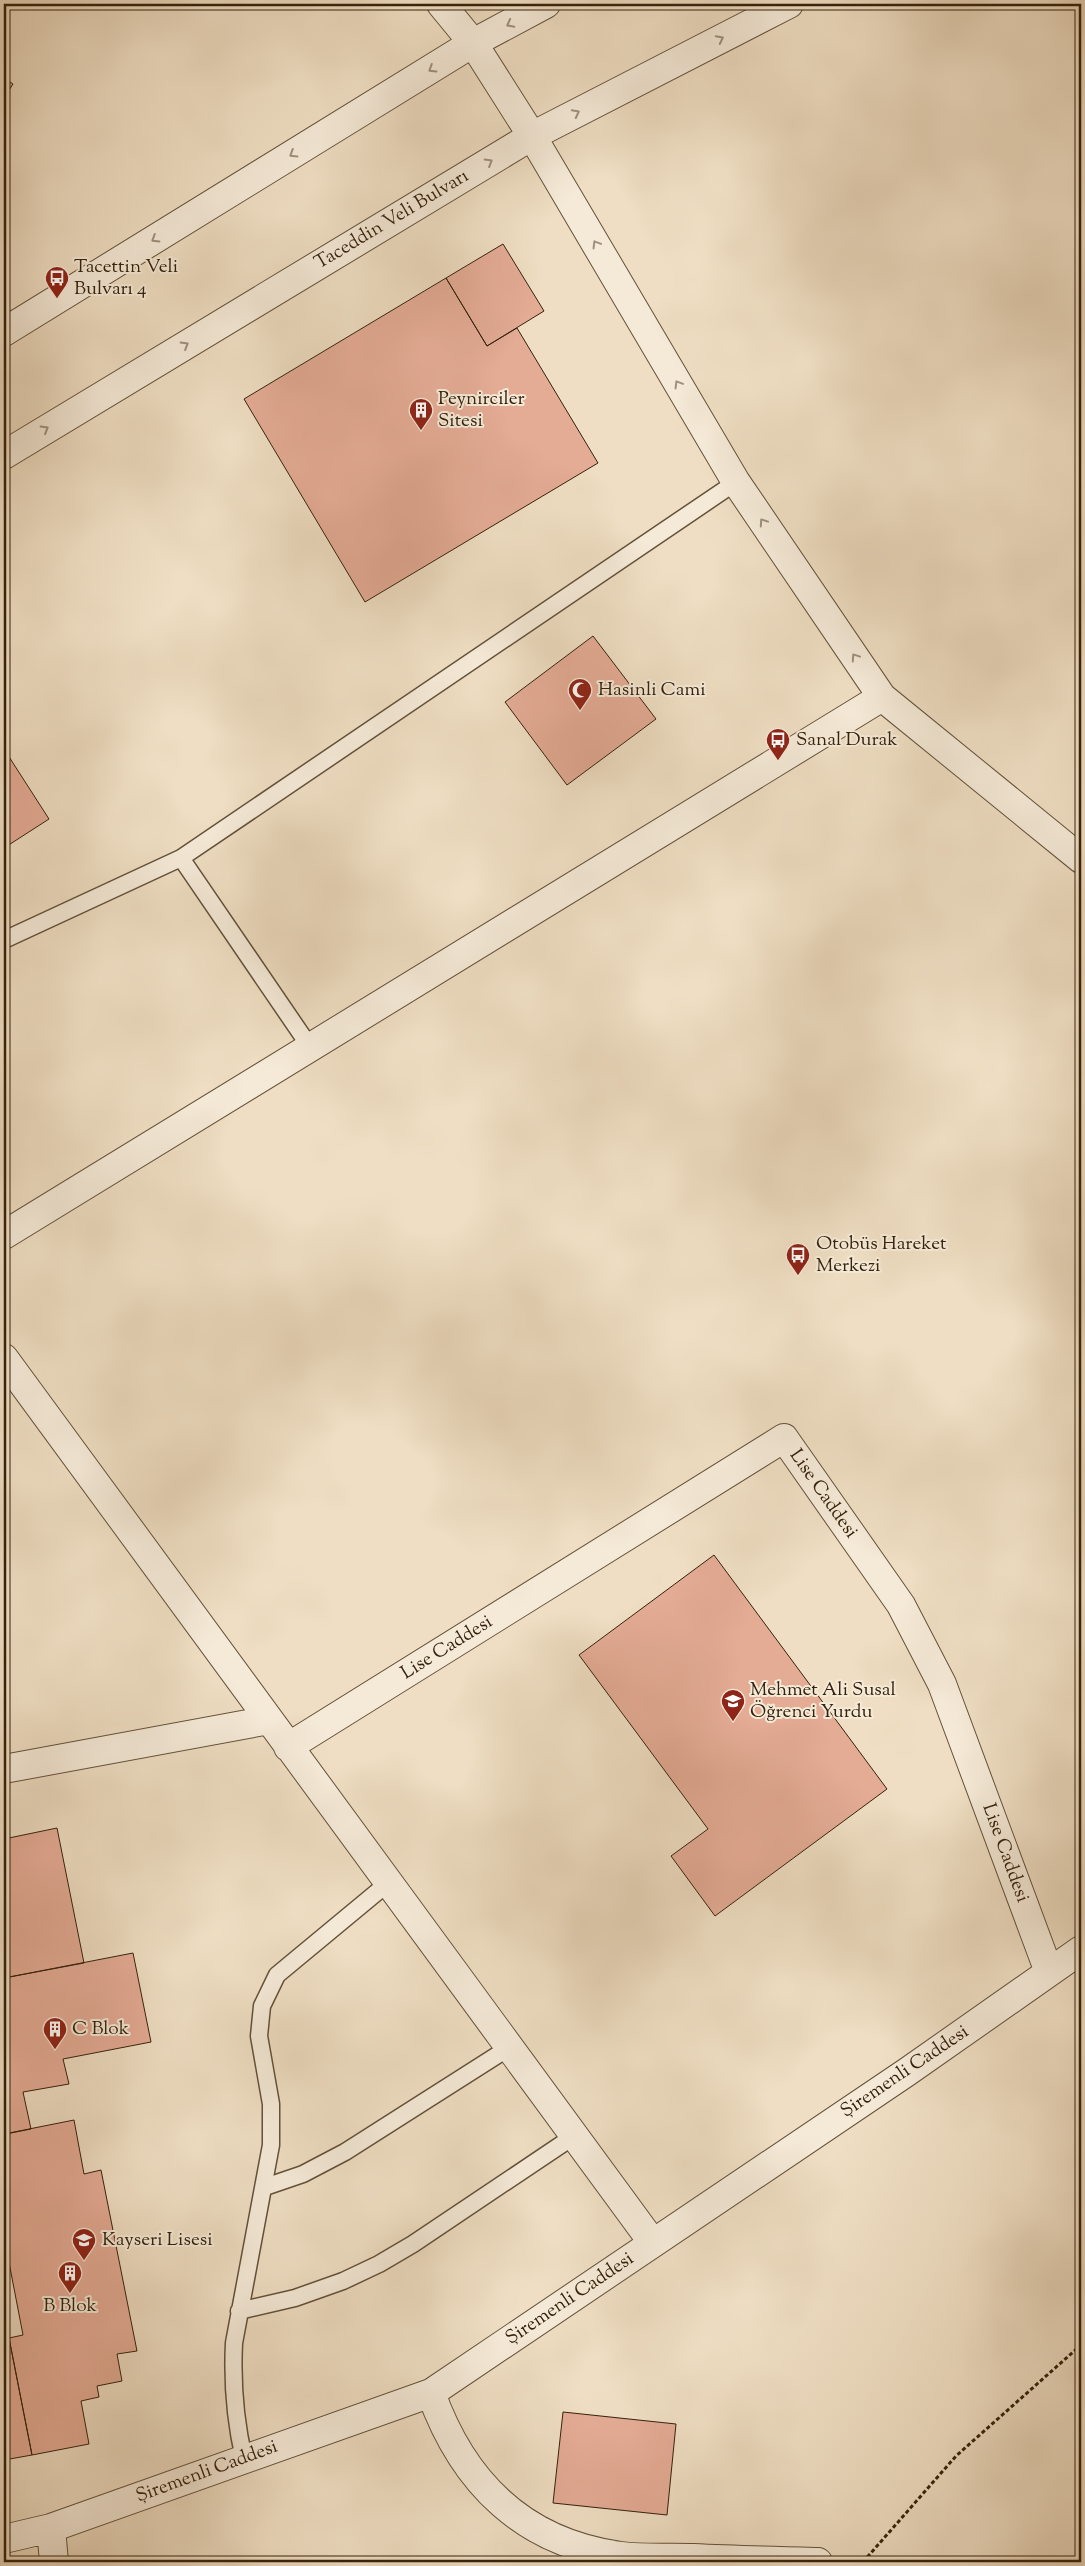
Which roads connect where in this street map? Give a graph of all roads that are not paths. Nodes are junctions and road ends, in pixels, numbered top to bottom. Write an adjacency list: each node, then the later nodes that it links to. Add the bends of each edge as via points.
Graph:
1 (441, 4): 4 (street)
2 (546, 4): 4 (street, one-way to 4)
3 (790, 4): 5 (street, Taceddin Veli Bulvarı, one-way to 3)
4 (473, 43): 5 (street); 6 (street, one-way to 6)
5 (532, 136): 7 (street, Taceddin Veli Bulvarı, one-way to 5); 8 (street, one-way to 5)
6 (4, 332)
7 (4, 455)
8 (736, 482): 9 (street, one-way to 8); 10 (lane)
9 (882, 697): 11 (street); 13 (street)
10 (181, 858): 12 (lane); 13 (lane)
11 (1081, 859)
12 (4, 940)
13 (310, 1047): 14 (street)
14 (4, 1234)
15 (4, 1358): 16 (street)
16 (269, 1720): 17 (street); 18 (street)
17 (288, 1747): 19 (street); 21 (street, Lise Caddesi, via 784,1438 901,1605 942,1684)
18 (4, 1769)
19 (388, 1882): 22 (street); 24 (lane, via 277,1975 268,1990 259,2021 271,2104 271,2145)
20 (1081, 1950): 21 (street, Şiremenli Caddesi)
21 (1049, 1972): 25 (street, Şiremenli Caddesi)
22 (510, 2048): 23 (street); 24 (lane, via 345,2152 303,2174)
23 (574, 2136): 25 (street); 26 (lane, via 379,2264 295,2298)
24 (265, 2187): 26 (lane)
25 (653, 2243): 27 (street, Şiremenli Caddesi)
26 (239, 2311): 28 (lane, via 232,2375)
27 (430, 2393): 28 (street, Şiremenli Caddesi); 32 (street, via 457,2453 476,2479 521,2520 553,2537 621,2556)
28 (244, 2460): 29 (street, Şiremenli Caddesi)
29 (51, 2528): 30 (street, Şiremenli Caddesi); 31 (street)
30 (4, 2539)
31 (54, 2562)
32 (818, 2562)

